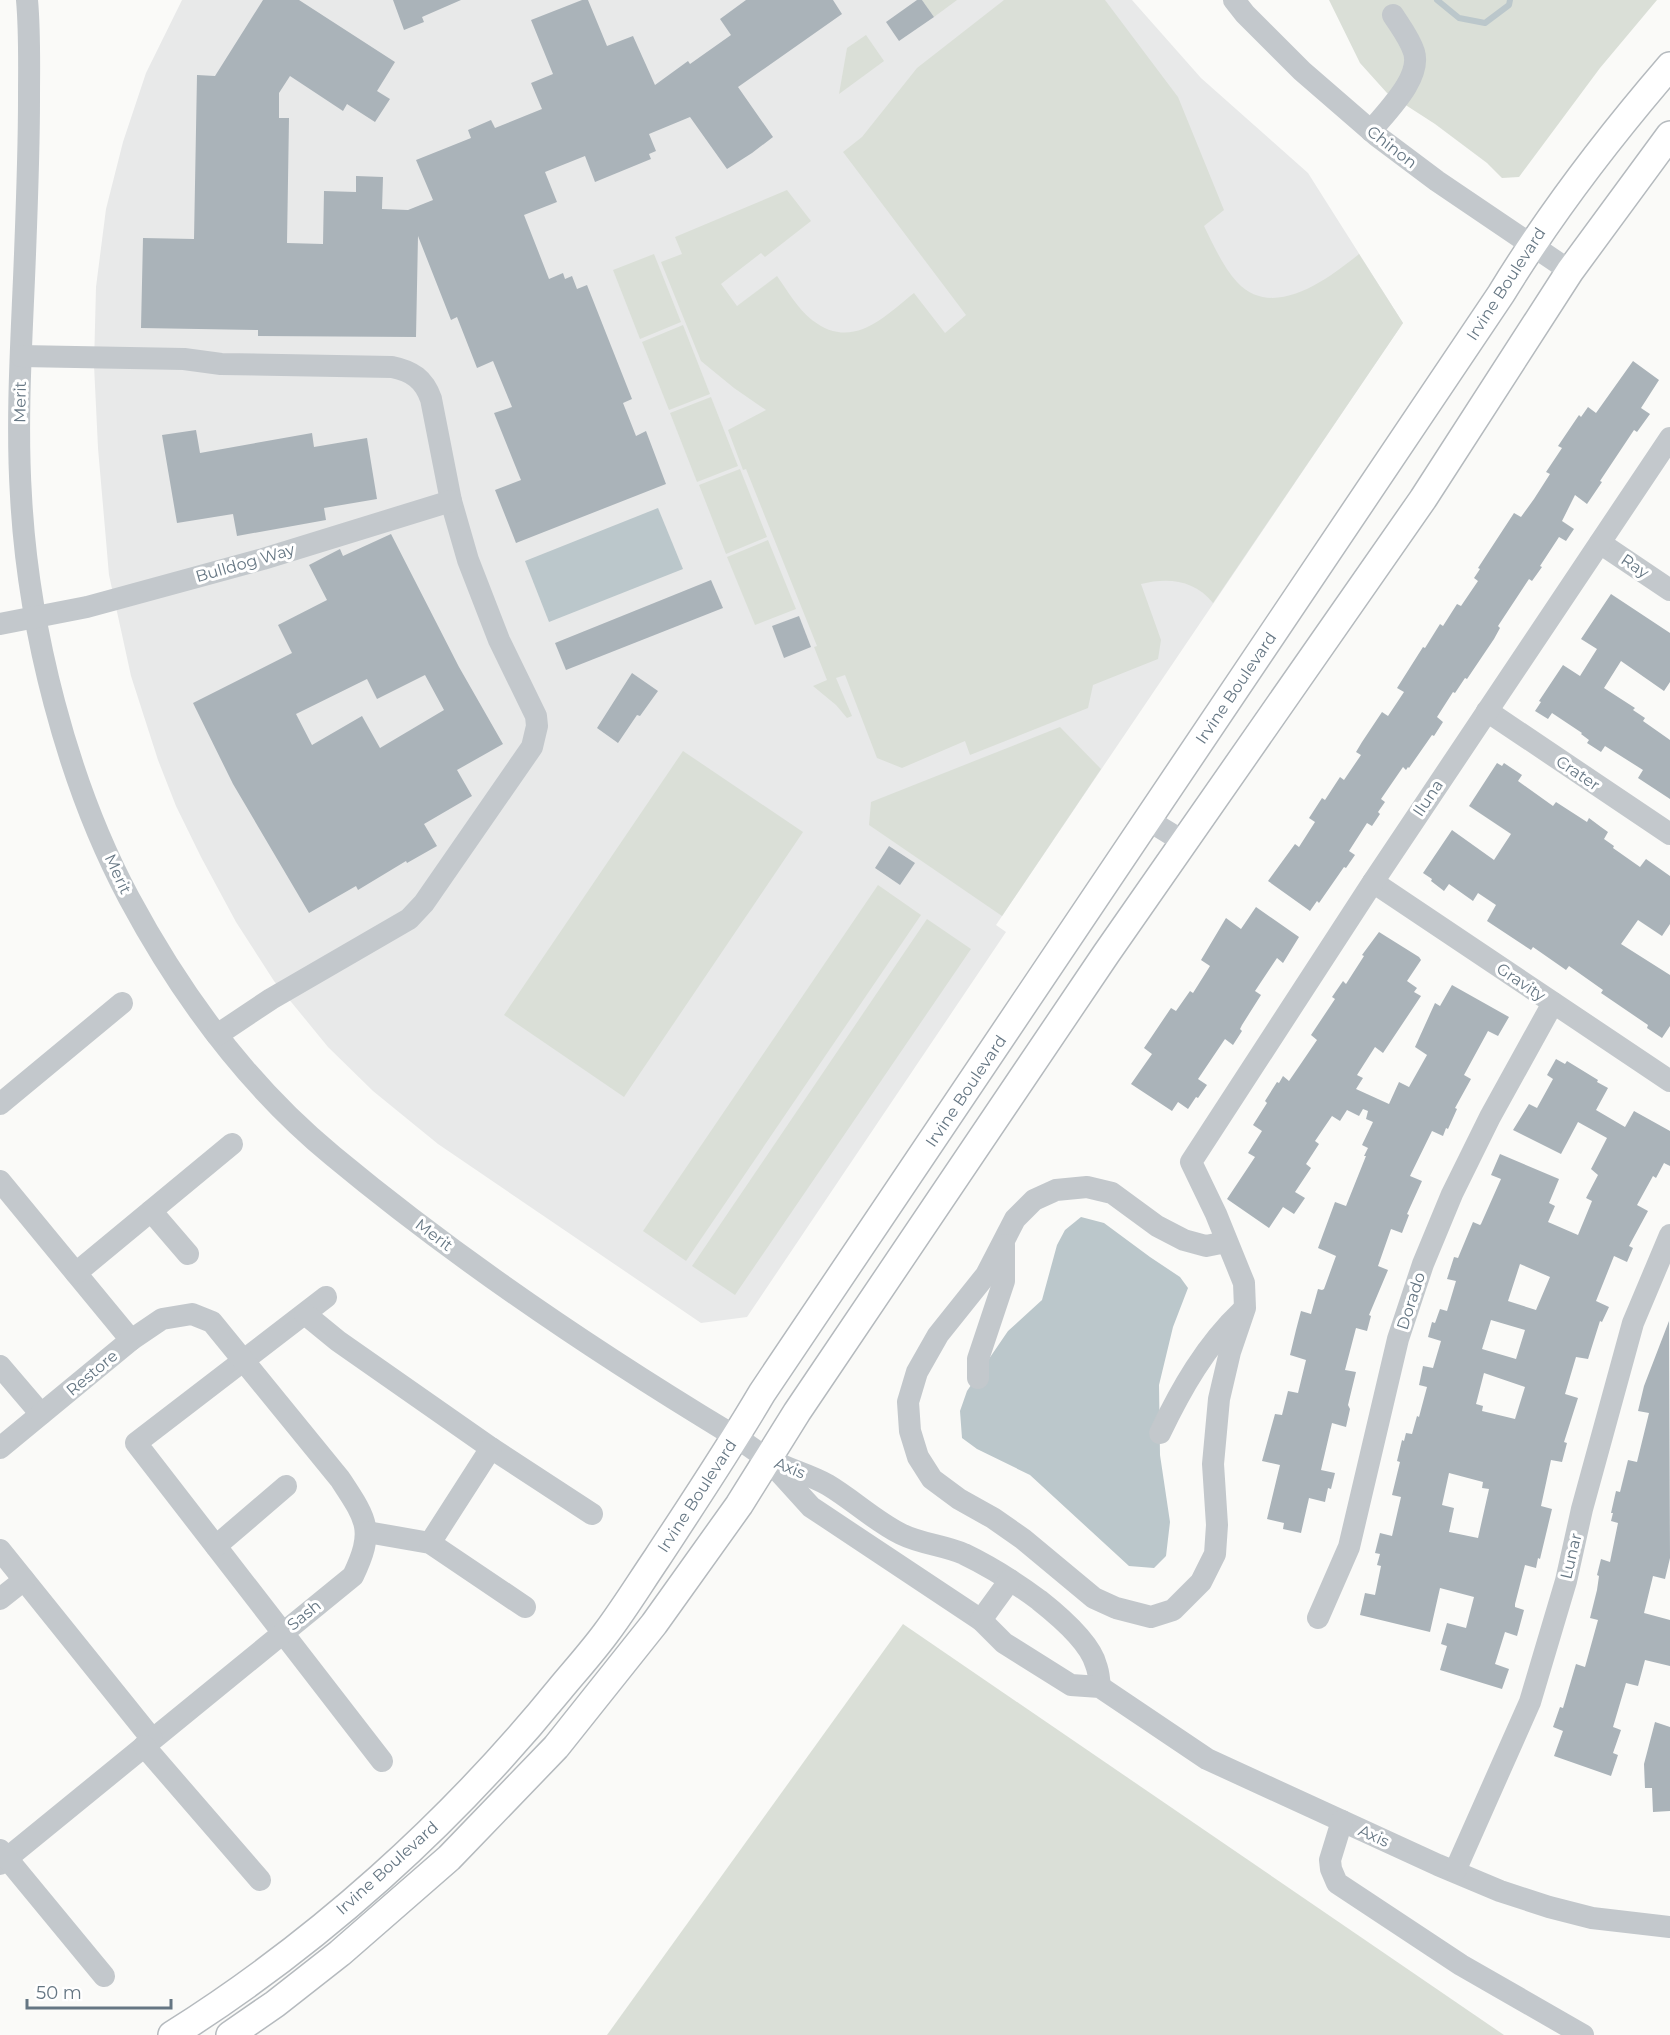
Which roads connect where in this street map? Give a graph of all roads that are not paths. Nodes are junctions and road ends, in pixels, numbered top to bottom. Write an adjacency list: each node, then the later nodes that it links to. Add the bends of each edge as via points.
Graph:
1 (27, 0): 9 (street, Merit, via 29,142)
2 (1234, 0): 5 (street, Chinon, via 1302,71)
3 (1393, 15): 5 (street, via 1414,52 1415,69 1406,87)
4 (1670, 66): 7 (main road, Irvine Boulevard, via 1583,171)
5 (1371, 131): 7 (street, Chinon)
6 (1670, 135): 8 (main road, Irvine Boulevard)
7 (1530, 245): 8 (street, Chinon); 17 (main road, Irvine Boulevard)
8 (1570, 271): 19 (main road, Irvine Boulevard, via 1423,499)
9 (21, 356): 11 (street, via 392,366 406,370 427,388); 14 (street, Merit, via 21,495)
10 (1670, 438): 12 (street, Iluna)
11 (451, 501): 14 (street, Bulldog Way, via 263,559); 23 (street, via 478,588 536,716 532,747 409,919)
12 (1600, 543): 13 (street, Ray); 16 (street, Iluna)
13 (1670, 590)
14 (37, 618): 15 (street, Bulldog Way); 23 (street, Merit, via 66,741 99,834 158,950)
15 (0, 624)
16 (1487, 711): 18 (street, Crater); 20 (street, Iluna)
17 (1148, 820): 19 (street); 43 (main road, Irvine Boulevard)
18 (1670, 834)
19 (1184, 842): 46 (main road, Irvine Boulevard)
20 (1373, 882): 22 (street, Gravity); 31 (street, Iluna, via 1191,1161)
21 (122, 1003): 25 (street)
22 (1553, 1003): 24 (street, Gravity); 57 (street, Dorado, via 1480,1136 1423,1264 1398,1339 1349,1546)
23 (216, 1035): 43 (street, Merit, via 260,1088 398,1208 579,1339)
24 (1670, 1081)
25 (0, 1104)
26 (232, 1144): 28 (street)
27 (0, 1181): 33 (street)
28 (151, 1211): 32 (street); 33 (street)
29 (1670, 1236): 65 (street, Lunar, via 1633,1323 1566,1581 1530,1702)
30 (1004, 1241): 31 (street, via 1016,1219 1034,1200 1056,1190 1087,1187 1112,1193 1157,1226 1184,1240 1206,1246); 35 (street, via 986,1275 938,1335 917,1372 908,1402 910,1431 918,1457 933,1479 1023,1539 1094,1598 1116,1608 1150,1617 1173,1610 1201,1582 1215,1554 1213,1464 1219,1399); 40 (street, via 1004,1281 978,1359)
31 (1226, 1242): 35 (street, via 1244,1283)
32 (188, 1254)
33 (76, 1273): 37 (street)
34 (327, 1297): 36 (street)
35 (1245, 1308): 42 (street, via 1201,1360)
36 (305, 1314): 38 (street); 45 (street)
37 (131, 1340): 38 (street, Restore, via 162,1319 192,1314 212,1322); 41 (street, Restore)
38 (243, 1361): 49 (street, via 340,1479 356,1503); 51 (street, via 136,1443)
39 (0, 1366): 41 (street)
40 (978, 1378)
41 (41, 1414): 44 (street, Restore)
42 (1160, 1433)
43 (736, 1437): 46 (street, Merit); 69 (main road, Irvine Boulevard, via 606,1634 476,1785 340,1912)
44 (0, 1448)
45 (491, 1448): 48 (street); 50 (street)
46 (768, 1459): 54 (street, Axis, via 825,1483 896,1532 966,1555); 58 (street, Axis, via 811,1507); 70 (main road, Irvine Boulevard, via 654,1624 556,1747 515,1791 406,1897 275,2004)
47 (286, 1486): 51 (street)
48 (592, 1514)
49 (367, 1532): 50 (street); 59 (street, Sash, via 364,1552 352,1576)
50 (430, 1543): 56 (street)
51 (216, 1546): 59 (street)
52 (0, 1551): 53 (street)
53 (24, 1580): 55 (street); 61 (street)
54 (1010, 1580): 58 (street); 60 (street, Axis, via 1062,1619 1096,1661)
55 (0, 1599)
56 (525, 1607)
57 (1317, 1618)
58 (981, 1620): 60 (street, Axis, via 1004,1644 1071,1684)
59 (283, 1632): 61 (street, Sash); 62 (street)
60 (1100, 1687): 63 (street, Axis, via 1207,1759)
61 (148, 1743): 64 (street, Sash); 66 (street)
62 (382, 1761)
63 (1342, 1821): 65 (street, Axis); 71 (street, via 1330,1860 1337,1883 1461,1965)
64 (2, 1857): 68 (street)
65 (1455, 1871): 67 (street, Axis, via 1549,1907 1592,1918)
66 (260, 1880)
67 (1670, 1927)
68 (104, 1976)
69 (176, 2034)
70 (230, 2035)
71 (1582, 2035)

